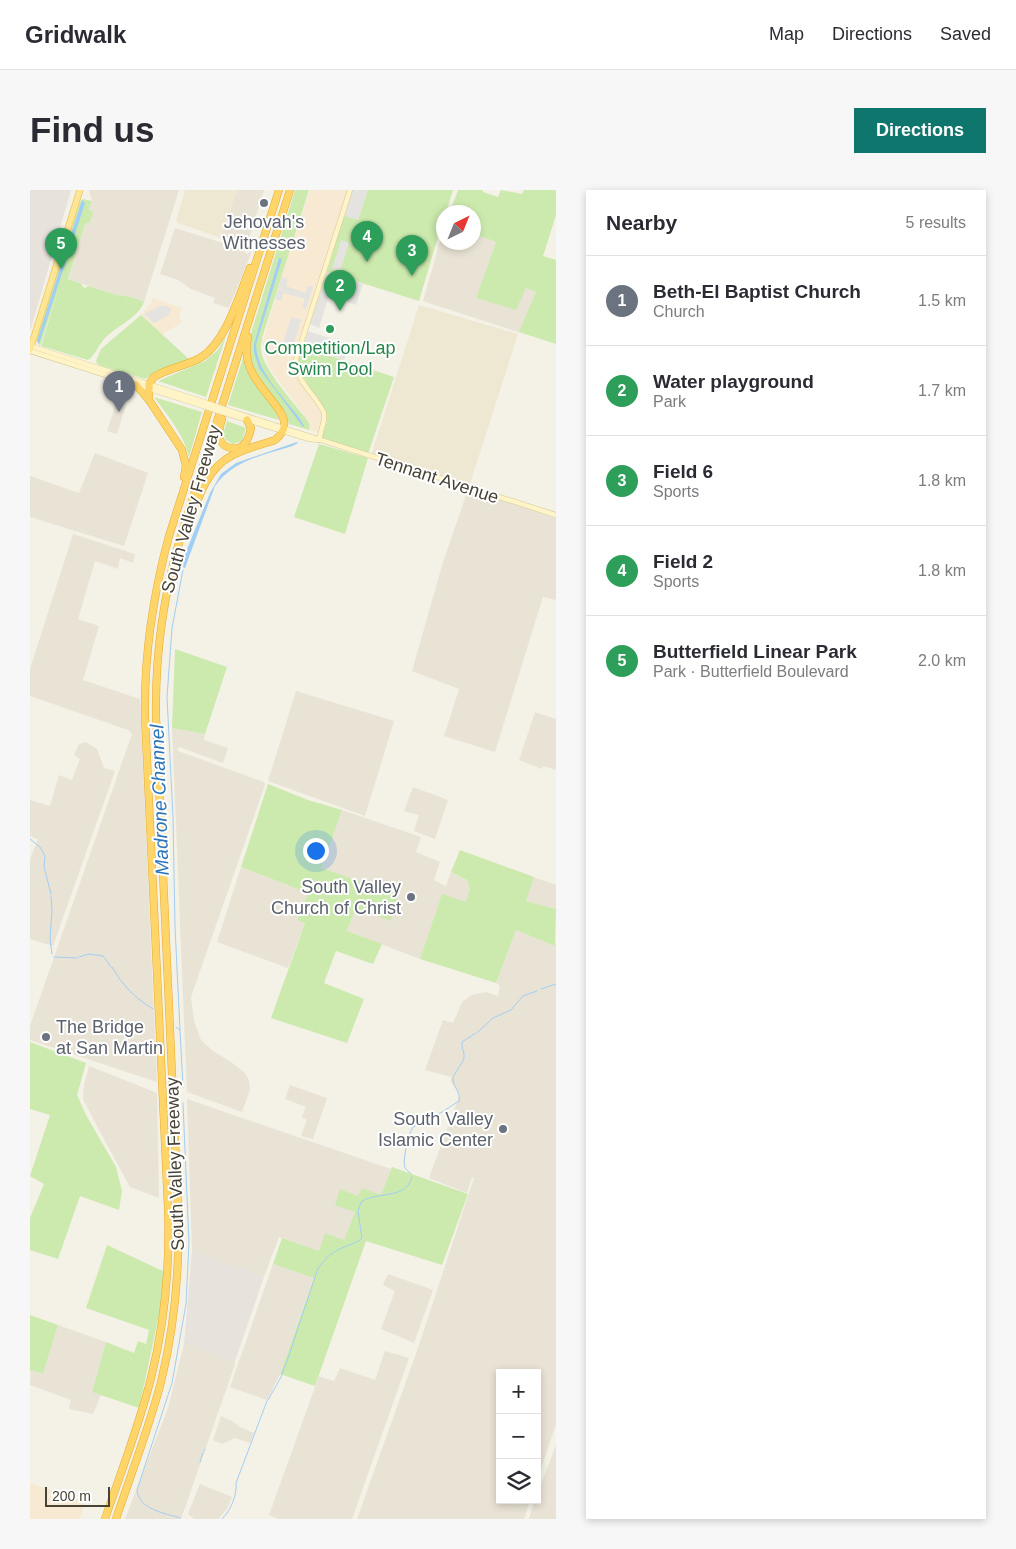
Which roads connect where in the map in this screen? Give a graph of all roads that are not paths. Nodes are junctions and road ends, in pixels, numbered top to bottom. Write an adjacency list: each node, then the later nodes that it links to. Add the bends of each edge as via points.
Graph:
1 (78, 190): 7 (main road); 8 (main road)
2 (279, 190): 5 (highway, South Valley Freeway)
3 (290, 190): 6 (highway, South Valley Freeway)
4 (350, 190): 16 (street, via 296,359 299,377 324,412)
5 (264, 239): 11 (highway, via 217,343 200,358 158,374); 18 (highway, South Valley Freeway)
6 (261, 283): 9 (highway, South Valley Freeway); 15 (highway, via 247,341 246,360 252,374 281,413)
7 (30, 338)
8 (30, 348): 10 (street, Tennant Avenue); 11 (street, Tennant Avenue)
9 (228, 384): 14 (highway, via 219,434 224,445 236,448 245,444 250,430); 19 (highway, South Valley Freeway)
10 (136, 385): 11 (street, Tennant Avenue); 12 (highway)
11 (149, 386): 12 (highway); 13 (street, Tennant Avenue, bridge)
12 (149, 400): 18 (highway, via 186,462)
13 (228, 412): 14 (street, Tennant Avenue); 15 (street, Tennant Avenue)
14 (247, 420): 15 (street, Tennant Avenue)
15 (284, 429): 16 (street, Tennant Avenue); 19 (highway, via 275,440 235,454 214,469)
16 (319, 440): 17 (street, Tennant Avenue)
17 (556, 515)
18 (169, 536): 20 (highway, South Valley Freeway, via 151,618 145,703 168,1208 167,1279 159,1342 149,1385)
19 (172, 565): 21 (highway, South Valley Freeway, via 160,634 156,704 178,1265 161,1380)
20 (104, 1519)
21 (116, 1519)

